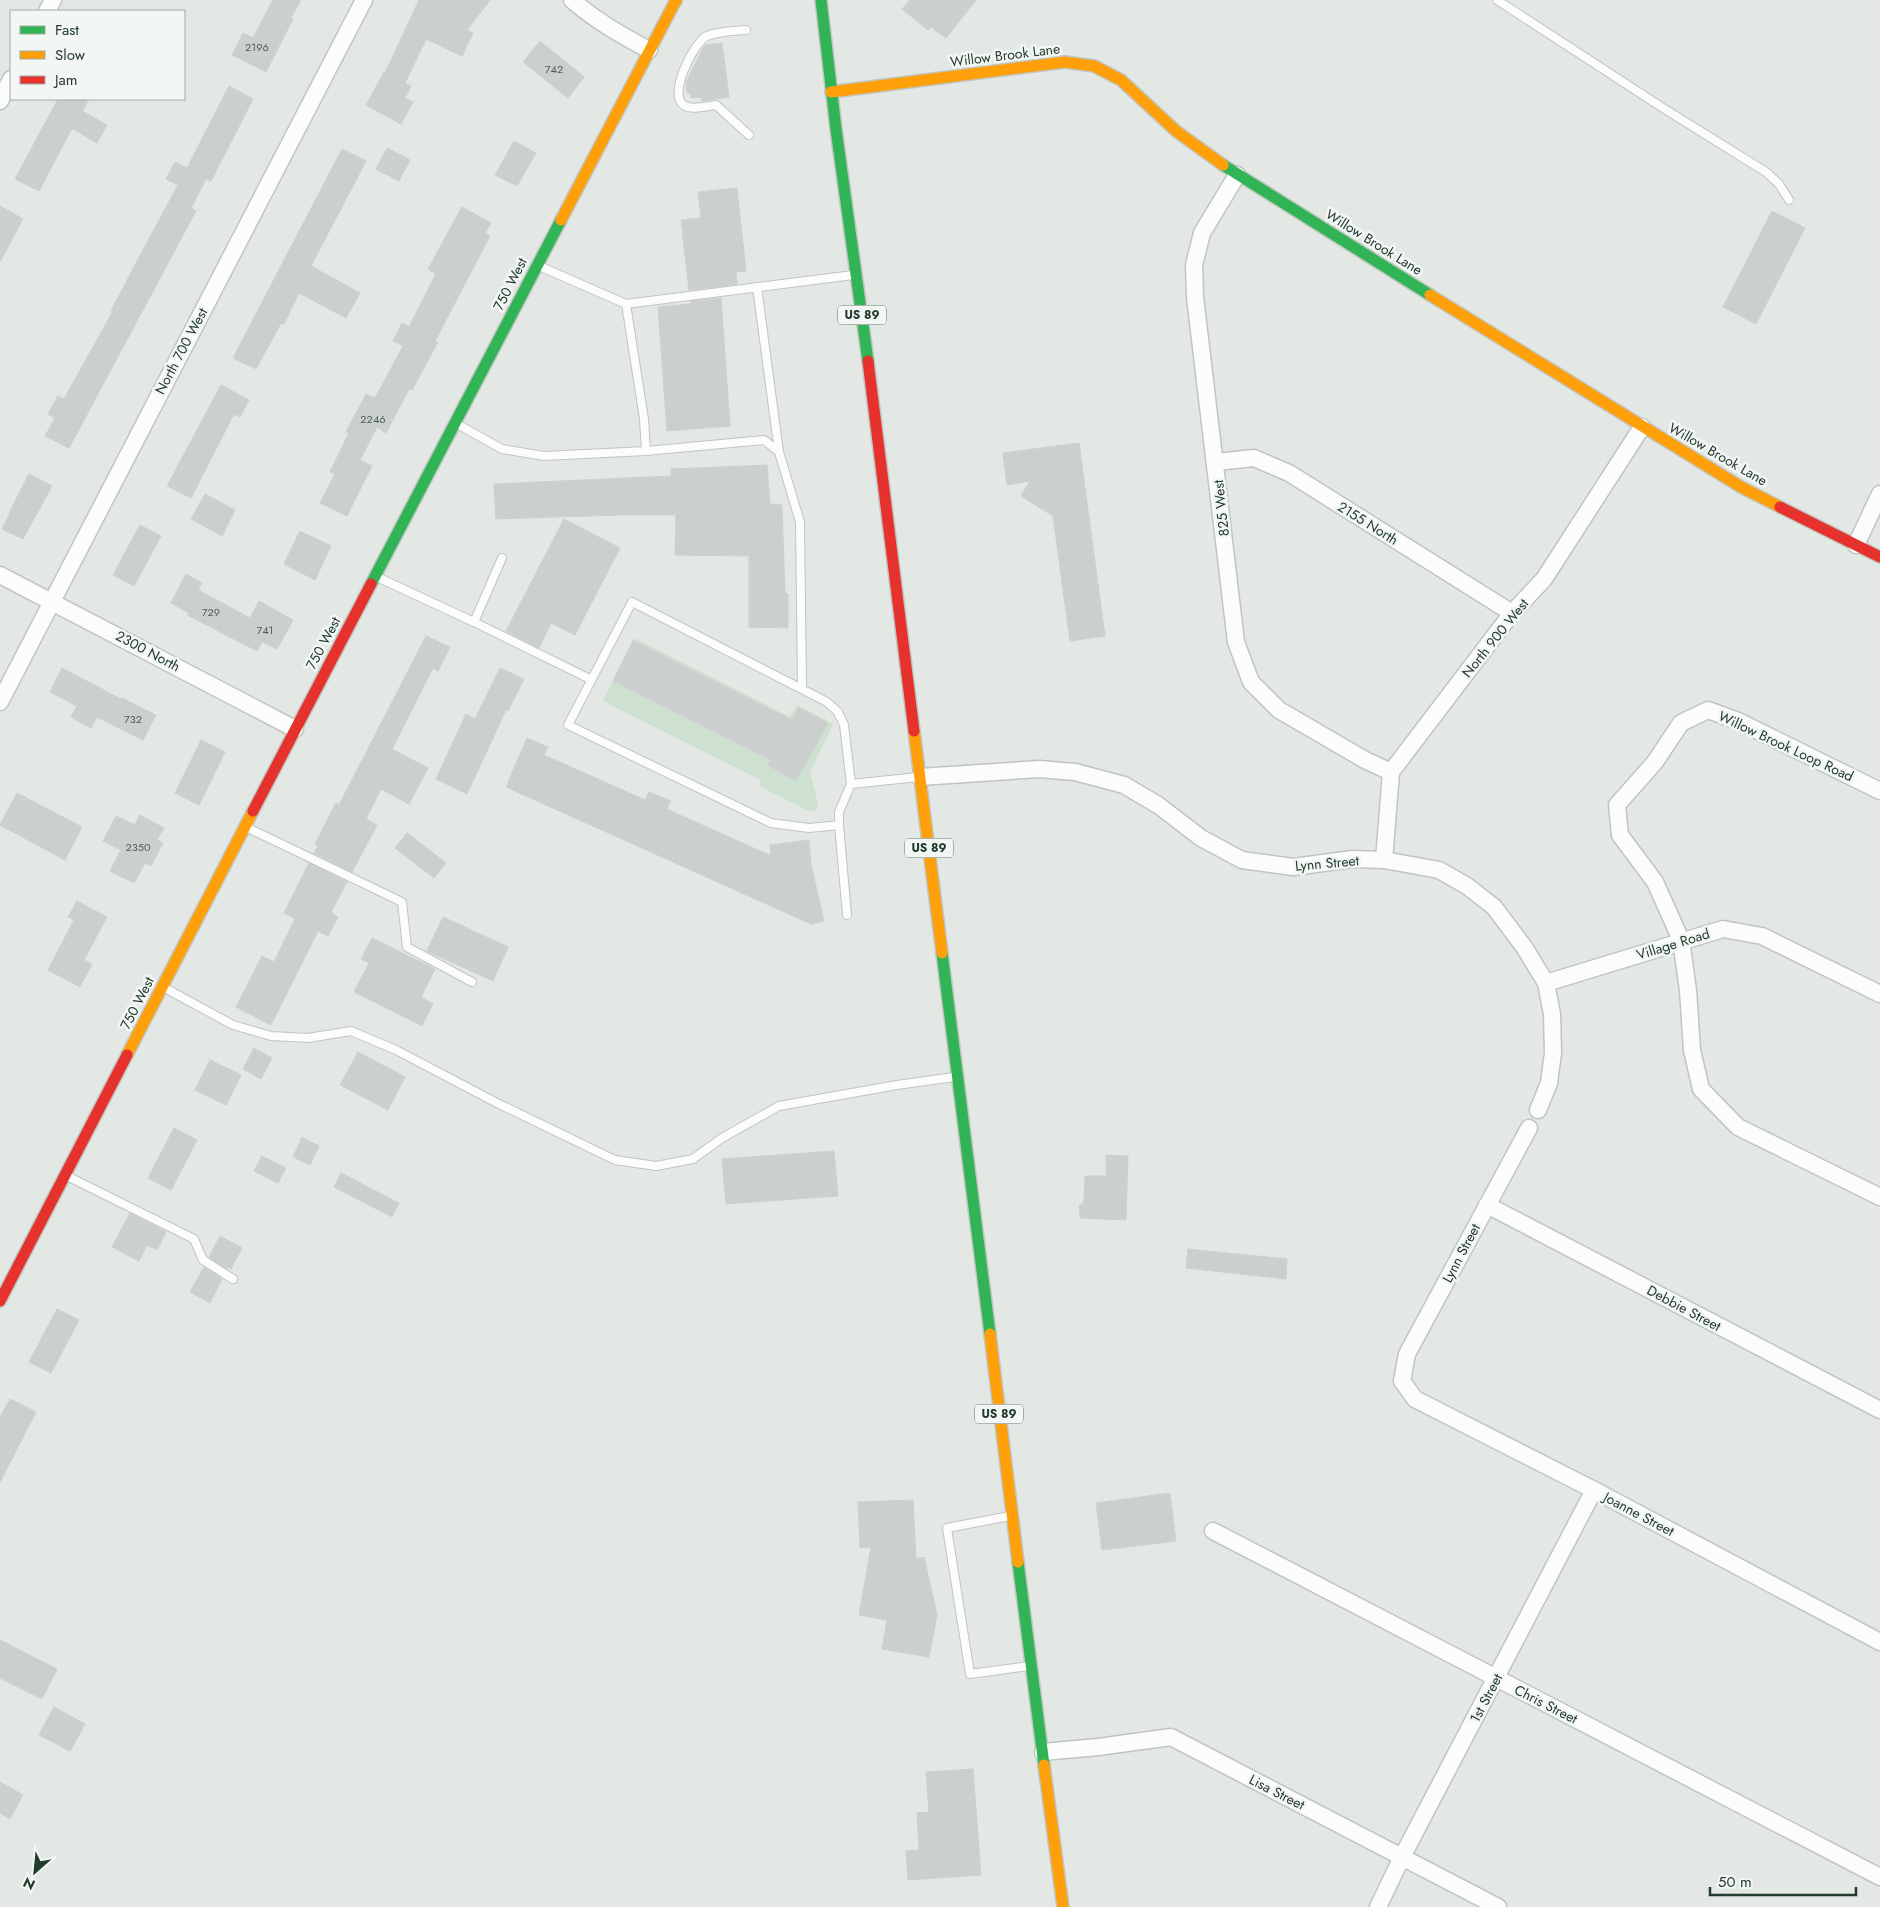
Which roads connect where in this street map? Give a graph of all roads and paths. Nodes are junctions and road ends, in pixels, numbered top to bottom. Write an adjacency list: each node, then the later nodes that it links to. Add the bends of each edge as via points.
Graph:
1 (364, 0): 31 (street, North 700 West)
2 (572, 0): 9 (street, via 615,33)
3 (676, 0): 9 (street, 750 West)
4 (821, 0): 8 (street, US 89)
5 (1497, 0): 15 (lane, via 1766,172)
6 (810, 7): 8 (street)
7 (746, 30): 13 (lane, via 716,33 702,39 680,77 678,92 683,106 716,105)
8 (825, 36): 11 (street, US 89)
9 (649, 50): 16 (street, 750 West)
10 (10, 81): 12 (street)
11 (831, 92): 14 (street, Willow Brook Lane, via 1065,62 1094,66 1121,80 1176,131); 17 (street, US 89)
12 (0, 101)
13 (749, 135)
14 (1237, 174): 21 (street, Willow Brook Lane); 24 (street, 825 West, via 1202,233 1194,265 1195,297)
15 (1790, 200)
16 (537, 265): 19 (lane); 20 (street, 750 West)
17 (857, 274): 18 (lane); 39 (street, US 89)
18 (757, 288): 19 (lane); 23 (lane)
19 (626, 304): 22 (lane)
20 (455, 423): 22 (lane, via 502,449 544,456); 30 (street, 750 West)
21 (1642, 427): 26 (street, Willow Brook Lane, via 1741,487); 32 (street, North 900 West, via 1544,579)
22 (646, 451): 23 (lane, via 764,440)
23 (779, 452): 35 (lane, via 800,522)
24 (1216, 462): 32 (street, 2155 North, via 1254,458 1289,472); 38 (street, 825 West, via 1236,642 1251,682 1279,710)
25 (1880, 494): 26 (street)
26 (1856, 545): 27 (street, Willow Brook Lane)
27 (1880, 557)
28 (502, 558): 33 (lane)
29 (0, 575): 31 (street, 2300 North)
30 (375, 576): 33 (lane); 37 (street, 750 West)
31 (52, 601): 36 (street, North 700 West); 37 (street, 2300 North)
32 (1512, 613): 38 (street, North 900 West)
33 (474, 622): 34 (lane)
34 (590, 678): 35 (lane, via 632,602); 42 (lane, via 568,724 771,823 809,828)
35 (802, 688): 40 (lane, via 838,712 844,725)
36 (0, 702)
37 (295, 729): 43 (street, 750 West)
38 (1391, 772): 44 (street)
39 (920, 777): 40 (lane); 44 (street, Lynn Street, via 1038,768 1075,772 1124,785 1158,805 1201,838 1242,860 1293,867 1353,859); 51 (street, US 89)
40 (851, 784): 42 (lane, via 839,812)
41 (1880, 790): 46 (street, Willow Brook Loop Road, via 1738,721 1708,710 1681,723 1618,805 1620,834 1655,882)
42 (839, 825): 45 (lane)
43 (245, 826): 47 (lane, via 402,902 407,947); 49 (street, 750 West)
44 (1384, 860): 48 (street, Lynn Street, via 1439,870 1494,906)
45 (847, 915)
46 (1681, 940): 48 (street, Village Road); 50 (street, Village Road, via 1722,929 1762,936); 55 (street, Willow Brook Loop Road, via 1692,1050 1701,1089 1738,1127)
47 (472, 982)
48 (1546, 984): 52 (street, Lynn Street, via 1552,1014 1553,1053 1549,1083)
49 (162, 986): 51 (lane, via 233,1025 271,1036 308,1038 351,1031 396,1050 615,1160 656,1166 693,1159 722,1138 779,1106); 54 (street, 750 West)
50 (1880, 994)
51 (958, 1077): 62 (street, US 89)
52 (1538, 1110)
53 (1529, 1128): 56 (street, Lynn Street)
54 (66, 1175): 57 (lane, via 194,1240 202,1260); 58 (street, 750 West)
55 (1880, 1197)
56 (1487, 1205): 59 (street, Lynn Street, via 1406,1354); 60 (street, Debbie Street)
57 (233, 1279)
58 (0, 1302)
59 (1402, 1381): 61 (street, Joanne Street, via 1414,1399)
60 (1880, 1410)
61 (1594, 1490): 64 (street, Joanne Street); 66 (street, 1st Street)
62 (1012, 1516): 65 (street, US 89); 65 (lane, via 947,1528 970,1674)
63 (1213, 1531): 66 (street, Chris Street)
64 (1880, 1642)
65 (1032, 1666): 67 (street, US 89)
66 (1496, 1678): 68 (street, 1st Street); 69 (street, Chris Street)
67 (1042, 1752): 68 (street, Lisa Street, via 1171,1737); 70 (street, US 89)
68 (1402, 1857): 71 (street, 1st Street); 72 (street, Lisa Street)
69 (1880, 1876)
70 (1063, 1907)
71 (1378, 1907)
72 (1498, 1907)

